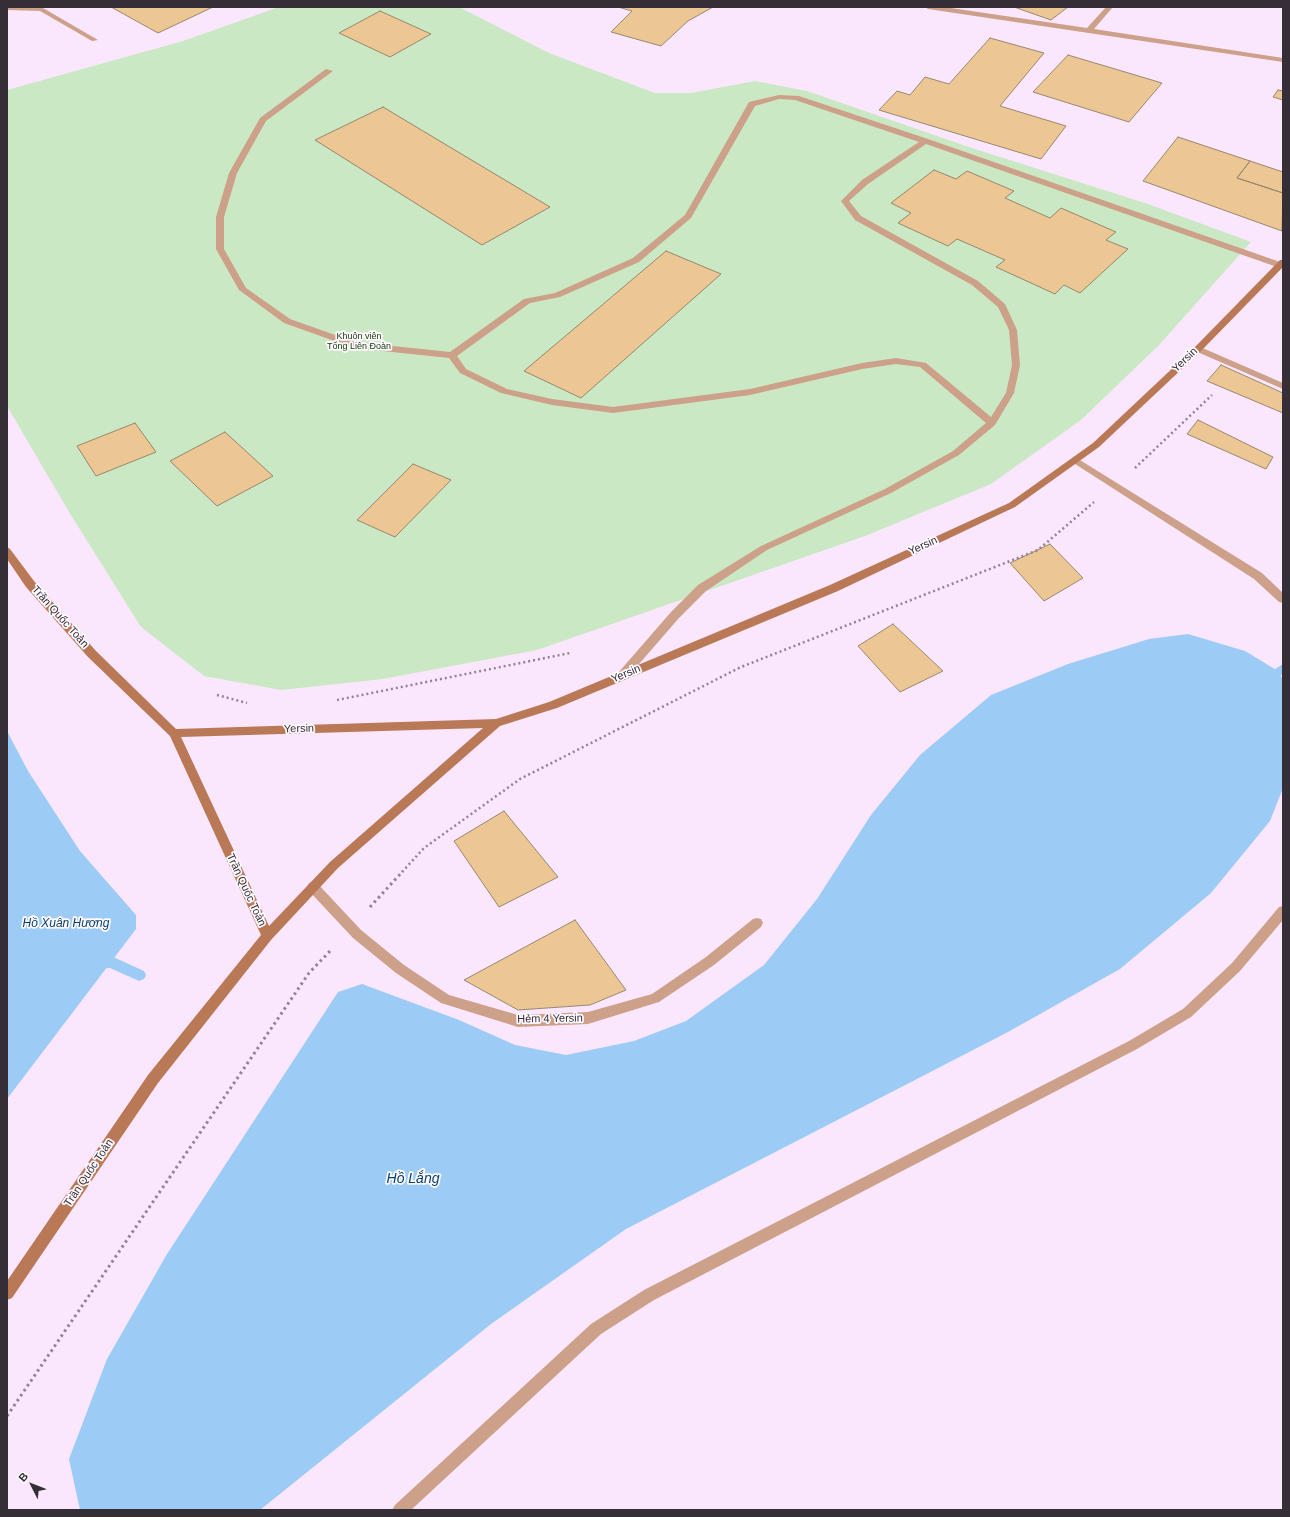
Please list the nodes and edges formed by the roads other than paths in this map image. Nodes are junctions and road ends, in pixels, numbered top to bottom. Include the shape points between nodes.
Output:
1 (928, 7) edge
2 (974, 7) edge
3 (1110, 7) edge
4 (7, 8) edge
5 (989, 15) junction
6 (1088, 31) junction
7 (94, 40) dead end
8 (1283, 60) edge
9 (329, 71) dead end
10 (925, 141) junction
11 (1281, 264) edge
12 (1198, 349) junction
13 (452, 355) junction
14 (1283, 386) edge
15 (992, 423) junction
16 (1075, 460) junction
17 (7, 551) edge
18 (1283, 599) edge
19 (622, 676) junction
20 (496, 723) junction
21 (174, 733) junction
22 (313, 887) junction
23 (1283, 911) edge
24 (756, 923) dead end
25 (268, 936) junction
26 (7, 1293) edge
27 (400, 1510) edge

1 - 5 street
2 - 5 street
3 - 6 street
4 - 7 street via 41,9
5 - 6 street
6 - 8 street
9 - 13 street via 263,120 233,173 220,217 220,249 243,290 287,320 354,345
10 - 11 street
10 - 13 street via 796,98 779,97 752,104 688,216 636,260 557,295 527,301
10 - 15 street via 865,182 845,202 858,218 975,283 1002,306 1013,330 1016,365 1010,393
11 - 12 main road, Yersin
12 - 14 street
12 - 16 main road, Yersin via 1096,445
13 - 15 street via 464,371 504,391 552,402 614,410 750,392 862,366 896,361 923,365
15 - 19 street via 956,453 888,491 764,548 702,588
16 - 18 street via 1258,576
16 - 19 main road, Yersin via 1012,505 834,588
17 - 21 main road, Trần Quốc Toản via 30,584 92,654
19 - 20 main road, Yersin via 553,705
20 - 21 main road, Yersin
20 - 22 main road, Yersin via 334,865
21 - 25 main road, Trần Quốc Toản
22 - 24 street, Hẻm 4 Yersin via 351,928 400,969 445,999 518,1021 588,1018 655,998 710,961
22 - 25 main road, Yersin
23 - 27 street via 1236,967 1180,1017 1126,1049 649,1295 596,1329
25 - 26 main road, Trần Quốc Toản via 153,1079

